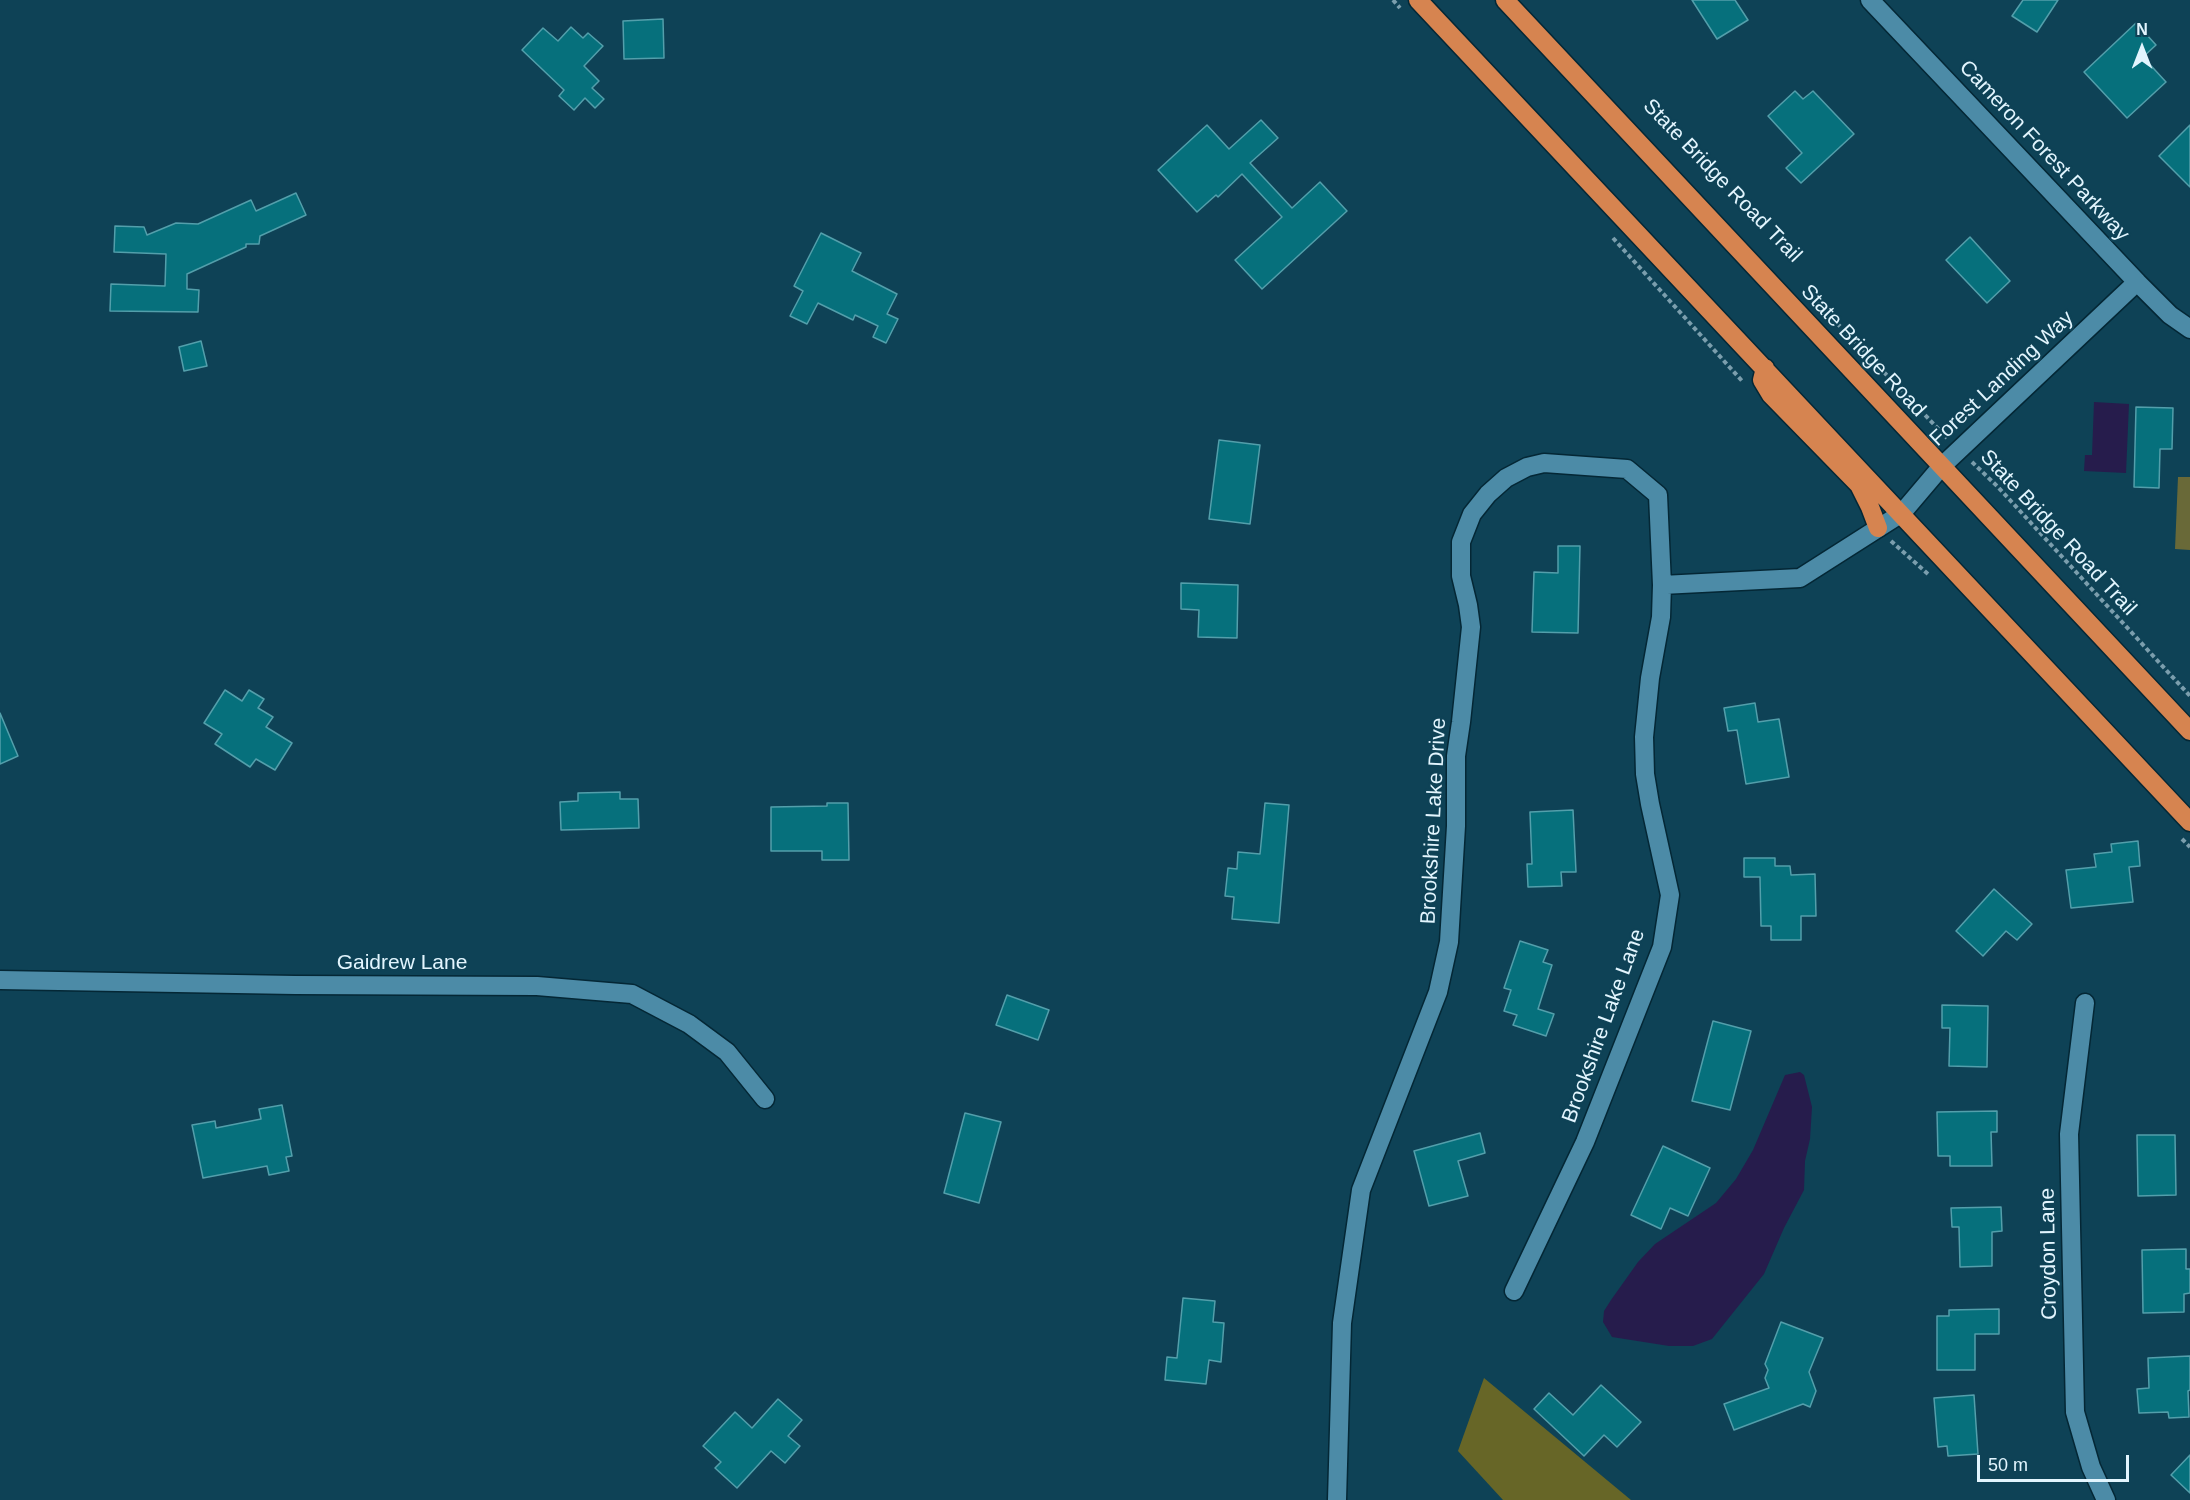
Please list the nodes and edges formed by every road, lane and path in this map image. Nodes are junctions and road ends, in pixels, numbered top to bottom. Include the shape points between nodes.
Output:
1 (1418, 0) edge
2 (1505, 0) edge
3 (1875, 2) edge
4 (2137, 282) junction
5 (1810, 295) dead end
6 (2190, 329) edge
7 (1765, 368) junction
8 (1959, 451) junction
9 (1941, 467) junction
10 (1902, 513) junction
11 (1878, 528) junction
12 (1662, 585) junction
13 (2190, 696) edge
14 (2190, 730) edge
15 (2190, 822) edge
16 (0, 980) edge
17 (2085, 1003) dead end
18 (765, 1099) dead end
19 (1514, 1291) dead end
20 (1337, 1500) edge
21 (2106, 1500) edge

1 - 7 highway
2 - 9 highway, State Bridge Road
3 - 4 street, Cameron Forest Parkway
4 - 6 street, Cameron Forest Parkway
4 - 8 street, Forest Landing Way
5 - 8 path, State Bridge Road Trail
7 - 10 highway
7 - 11 highway via 1762,380 1771,395 1859,485
8 - 9 street, Forest Landing Way
8 - 13 path, State Bridge Road Trail via 1997,486
9 - 10 street, Forest Landing Way
9 - 14 highway, State Bridge Road
10 - 11 street
10 - 15 highway
11 - 12 street via 1800,578
12 - 19 street, Brookshire Lake Lane via 1644,737 1645,774 1670,894 1662,947 1585,1142
12 - 20 street, Brookshire Lake Drive via 1658,495 1628,469 1544,463 1527,467 1488,494 1472,514 1461,542 1461,576 1471,627 1456,756 1449,942 1438,992 1361,1190 1342,1323
16 - 18 street, Gaidrew Lane via 537,987 632,994 689,1024 726,1052
17 - 21 street, Croydon Lane via 2069,1134 2074,1412

